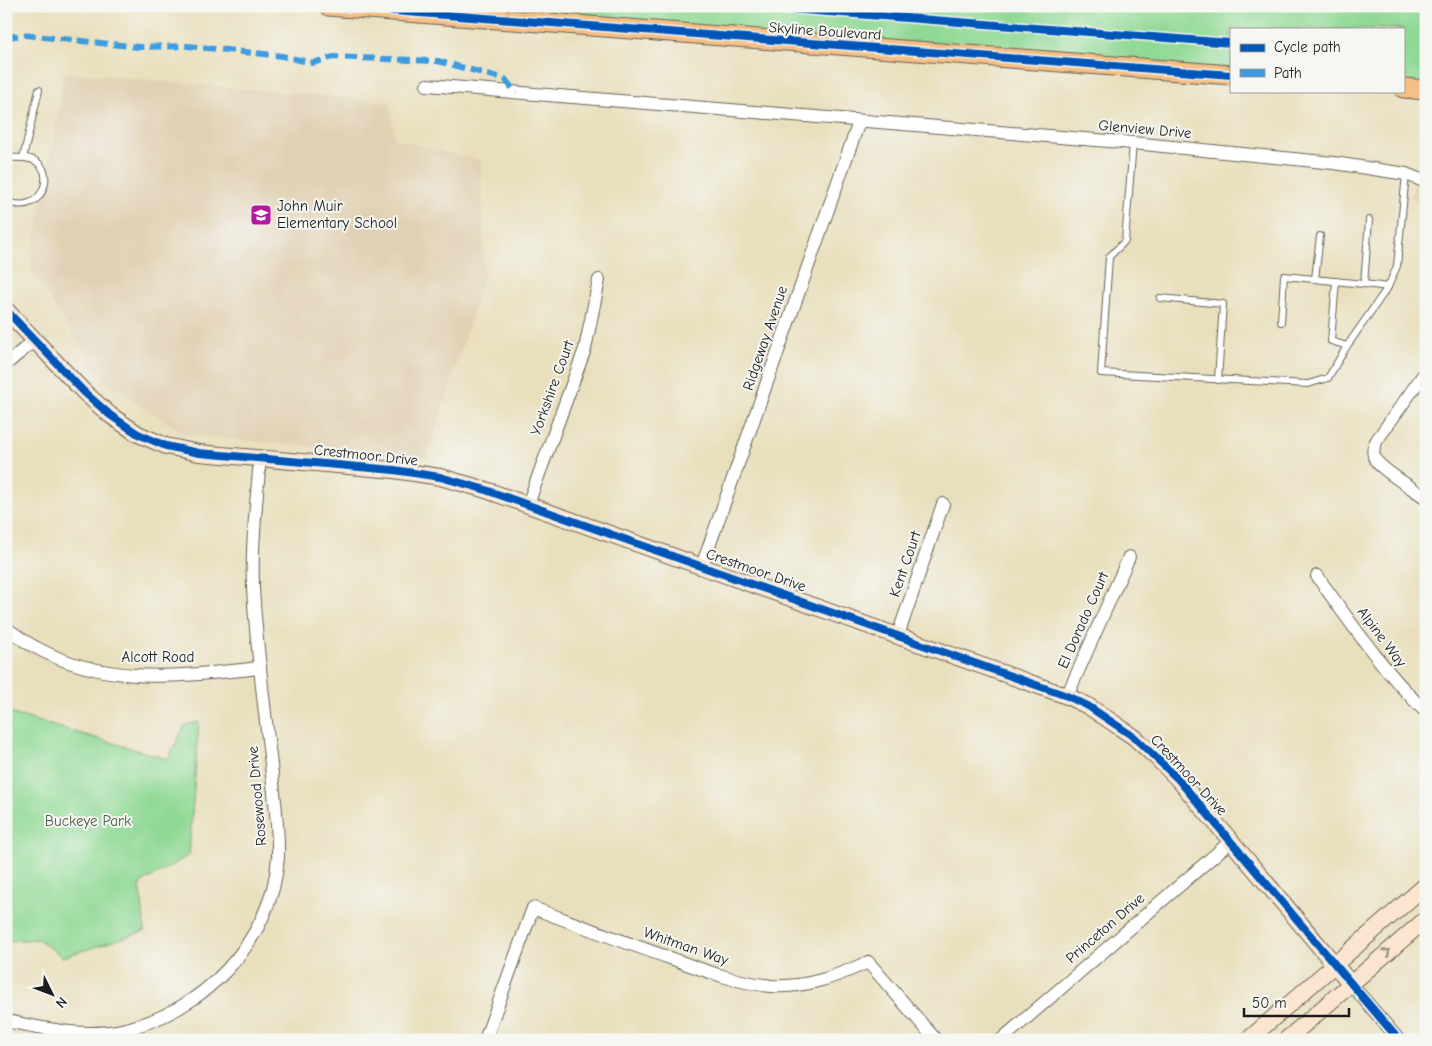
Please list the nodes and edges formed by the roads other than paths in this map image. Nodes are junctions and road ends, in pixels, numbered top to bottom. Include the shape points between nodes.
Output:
1 (328, 6) edge
2 (1230, 75) edge
3 (427, 85) dead end
4 (1404, 88) edge
5 (39, 90) dead end
6 (1426, 90) edge
7 (859, 122) junction
8 (1133, 143) junction
9 (6, 158) edge
10 (23, 158) junction
11 (1406, 174) junction
12 (1426, 182) edge
13 (6, 201) edge
14 (1369, 220) dead end
15 (1320, 236) dead end
16 (1315, 279) junction
17 (599, 280) dead end
18 (1336, 281) junction
19 (1364, 284) junction
20 (1388, 287) junction
21 (1160, 298) dead end
22 (6, 310) edge
23 (1281, 322) dead end
24 (35, 340) junction
25 (1347, 346) junction
26 (6, 364) edge
27 (1426, 371) edge
28 (1218, 380) junction
29 (260, 459) junction
30 (1426, 498) edge
31 (528, 504) junction
32 (943, 504) dead end
33 (1129, 557) dead end
34 (702, 566) junction
35 (1317, 576) dead end
36 (6, 628) edge
37 (898, 635) junction
38 (260, 668) junction
39 (1066, 696) junction
40 (1426, 712) edge
41 (1231, 841) junction
42 (1426, 884) edge
43 (1426, 919) edge
44 (1334, 963) junction
45 (1351, 984) junction
46 (6, 1021) edge
47 (485, 1040) edge
48 (936, 1040) edge
49 (1001, 1040) edge
50 (1248, 1040) edge
51 (1286, 1040) edge
52 (1398, 1040) edge

1 - 2 main road, Skyline Boulevard
3 - 7 street
4 - 6 main road
5 - 10 lane
7 - 8 street, Glenview Drive
7 - 34 street, Ridgeway Avenue
8 - 11 street, Glenview Drive via 1334,163
8 - 28 lane via 1125,241 1109,257 1101,373
9 - 10 lane
10 - 13 lane via 36,162 44,170 46,182 40,197 28,204
11 - 12 street, Glenview Drive
11 - 20 lane via 1397,266
14 - 19 lane
15 - 16 lane
16 - 18 lane
16 - 23 lane via 1284,276
17 - 31 street, Yorkshire Court via 584,349
18 - 19 lane
18 - 25 lane via 1330,341
19 - 20 lane
20 - 25 lane
21 - 28 lane via 1223,304
22 - 24 street, Crestmoor Drive
24 - 26 street
24 - 29 street, Crestmoor Drive via 84,392 138,434 166,446 199,453
25 - 28 lane via 1328,378 1308,384
27 - 30 street via 1377,440 1373,451 1374,458 1382,467
29 - 31 street, Crestmoor Drive via 440,477
29 - 38 street, Rosewood Drive via 252,575
31 - 34 street, Crestmoor Drive
32 - 37 street, Kent Court
33 - 39 street, El Dorado Court
34 - 37 street, Crestmoor Drive
35 - 40 street, Alpine Way via 1377,659
36 - 38 street, Alcott Road via 68,662 104,672 180,676
37 - 39 street, Crestmoor Drive
38 - 46 street, Rosewood Drive via 278,824 278,858 272,891 243,950 225,973 199,995 156,1019 120,1030 54,1030
39 - 41 street, Crestmoor Drive via 1088,706 1134,737 1177,778
41 - 44 street, Crestmoor Drive
41 - 49 street, Princeton Drive
42 - 44 street
45 -> 43 street
44 - 45 street, Crestmoor Drive
44 - 50 street
45 - 51 street
45 - 52 street, Crestmoor Drive
47 - 48 street, Whitman Way via 532,908 717,975 745,982 774,986 802,984 825,980 868,962

